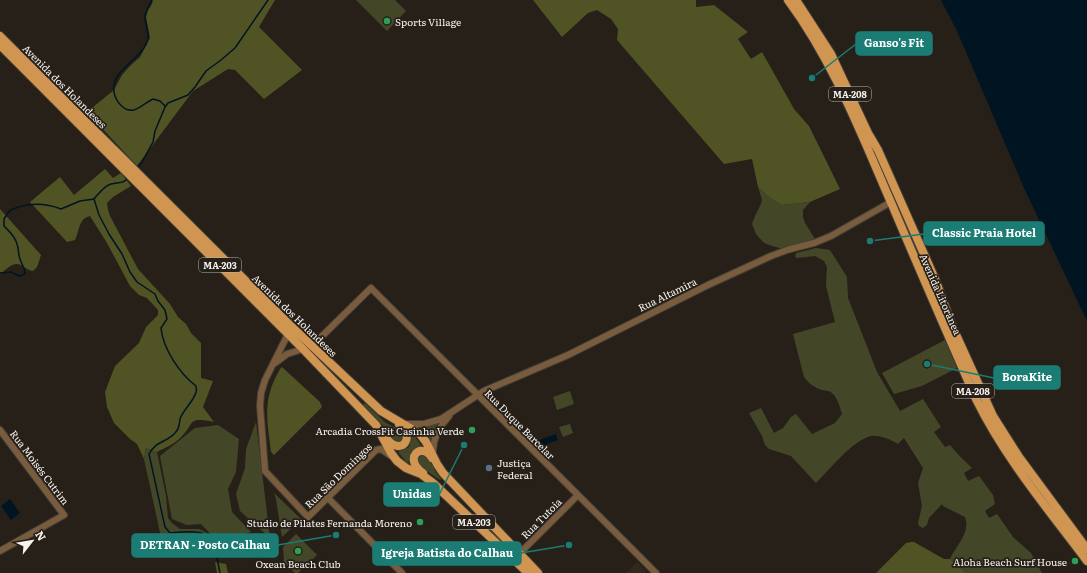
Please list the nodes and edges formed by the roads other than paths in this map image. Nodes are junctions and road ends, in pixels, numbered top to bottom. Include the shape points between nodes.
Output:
1 (788, 0) edge
2 (796, 0) edge
3 (0, 36) edge
4 (0, 45) edge
5 (128, 168) junction
6 (139, 179) junction
7 (897, 193) junction
8 (890, 202) junction
9 (288, 334) junction
10 (312, 346) junction
11 (303, 349) junction
12 (271, 367) junction
13 (478, 395) junction
14 (378, 408) junction
15 (455, 411) junction
16 (404, 424) junction
17 (376, 425) junction
18 (0, 430) edge
19 (434, 457) junction
20 (400, 463) junction
21 (446, 476) junction
22 (434, 483) junction
23 (578, 495) junction
24 (328, 498) junction
25 (1087, 549) edge
26 (0, 551) edge
27 (519, 554) junction
28 (1087, 561) edge
29 (402, 573) edge
30 (528, 573) edge
31 (538, 573) edge
32 (656, 573) edge

1 - 8 main road, Avenida Litorânea / MA-208 via 811,33 831,69
2 - 7 main road, Avenida Litorânea / MA-208 via 836,64
3 - 5 main road, Avenida dos Holandeses / MA-203
4 - 5 main road, Avenida dos Holandeses / MA-203
5 - 6 main road, Avenida dos Holandeses / MA-203
6 - 9 main road, Avenida dos Holandeses / MA-203
6 - 10 main road, Avenida dos Holandeses / MA-203
7 - 8 main road
7 - 25 main road, Avenida Litorânea / MA-208 via 993,416 1019,457
8 - 13 street, Rua Altamira via 832,236 770,256 568,355
8 - 28 main road, Avenida Litorânea / MA-208 via 987,421 1012,462
9 - 11 main road, Avenida dos Holandeses / MA-203
9 - 12 street
10 - 13 street, Rua Duque Barcelar via 371,288
10 - 14 main road, Avenida dos Holandeses / MA-203
11 - 12 street via 287,354
11 - 17 main road, Avenida dos Holandeses / MA-203
12 - 24 street, Rua São Domingos via 260,399 265,471 308,517
13 - 15 street, Rua Altamira
13 - 23 street, Rua Duque Barcelar
14 - 16 main road, Avenida dos Holandeses / MA-203
14 - 17 main road via 404,428 407,434 406,441 399,447 393,446
15 - 16 street, Rua Altamira via 431,423
15 - 19 street, Rua Altamira via 435,437
16 - 19 main road, Avenida dos Holandeses / MA-203 via 422,436
17 - 20 main road, Avenida dos Holandeses / MA-203 via 391,453
18 - 26 street, Rua Moisés Cutrim via 64,515
19 - 21 main road, Avenida dos Holandeses / MA-203
20 - 22 main road, Avenida dos Holandeses / MA-203
20 - 24 street, Rua São Domingos via 380,448
21 - 22 main road via 428,452 418,452 413,458 414,465
21 - 27 main road, Avenida dos Holandeses / MA-203
22 - 30 main road, Avenida dos Holandeses / MA-203
23 - 27 street, Rua Tutoia
23 - 32 street, Rua Duque Barcelar
24 - 29 street
27 - 31 main road, Avenida dos Holandeses / MA-203

